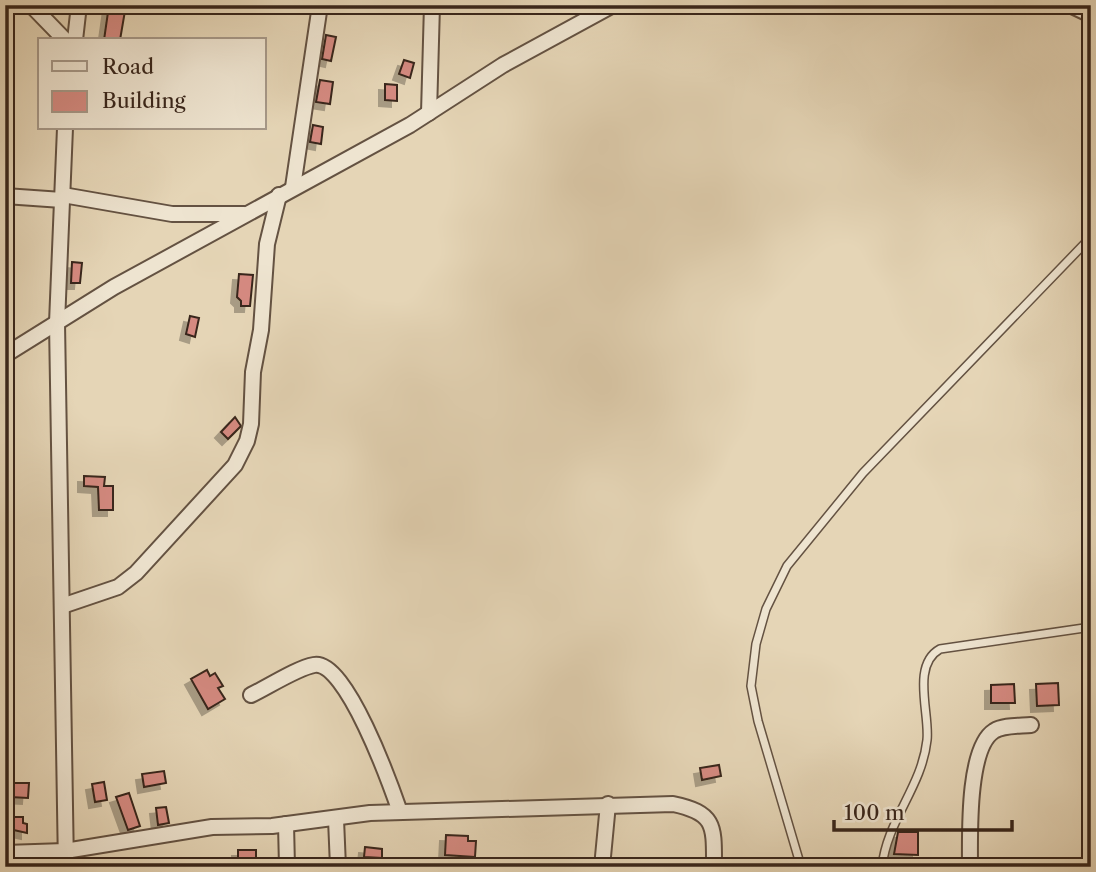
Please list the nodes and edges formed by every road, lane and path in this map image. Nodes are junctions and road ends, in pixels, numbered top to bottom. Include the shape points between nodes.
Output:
1 (31, 5) edge
2 (79, 5) edge
3 (320, 5) edge
4 (432, 5) edge
5 (613, 5) edge
6 (1070, 5) edge
7 (1091, 15) edge
8 (63, 38) edge
9 (75, 38) edge
10 (429, 113) junction
11 (65, 130) edge
12 (293, 187) junction
13 (279, 195) junction
14 (5, 196) edge
15 (63, 198) junction
16 (245, 214) junction
17 (1091, 237) edge
18 (57, 323) junction
19 (5, 355) edge
20 (62, 606) junction
21 (1091, 626) edge
22 (251, 695) dead end
23 (1031, 725) dead end
24 (608, 804) junction
25 (400, 812) junction
26 (336, 819) junction
27 (286, 824) junction
28 (65, 851) junction
29 (5, 853) edge
30 (66, 867) edge
31 (287, 867) edge
32 (338, 867) edge
33 (602, 867) edge
34 (714, 867) edge
35 (805, 867) edge
36 (882, 867) edge
37 (970, 867) edge

1 - 8 street
2 - 9 street
3 - 12 street
4 - 10 street
5 - 10 street via 503,65
6 - 7 street
10 - 12 street
11 - 15 street
12 - 13 street
13 - 16 street
13 - 20 street via 267,244 251,424 235,465 127,580
14 - 15 street
15 - 16 street via 172,214
15 - 18 street
16 - 18 street
17 - 35 lane via 846,493 787,566 766,609 751,686 780,797
18 - 19 street
18 - 20 street
20 - 28 street
21 - 36 lane via 933,653 925,667 926,750 914,788 890,829
22 - 25 street via 315,664 328,667 380,754
23 - 37 street via 1003,728 984,740 974,782
24 - 25 street
24 - 33 street
24 - 34 street via 673,804 696,809 709,819 714,835
25 - 26 street
26 - 27 street
26 - 32 street
27 - 28 street via 212,827
27 - 31 street
28 - 29 street
28 - 30 street

